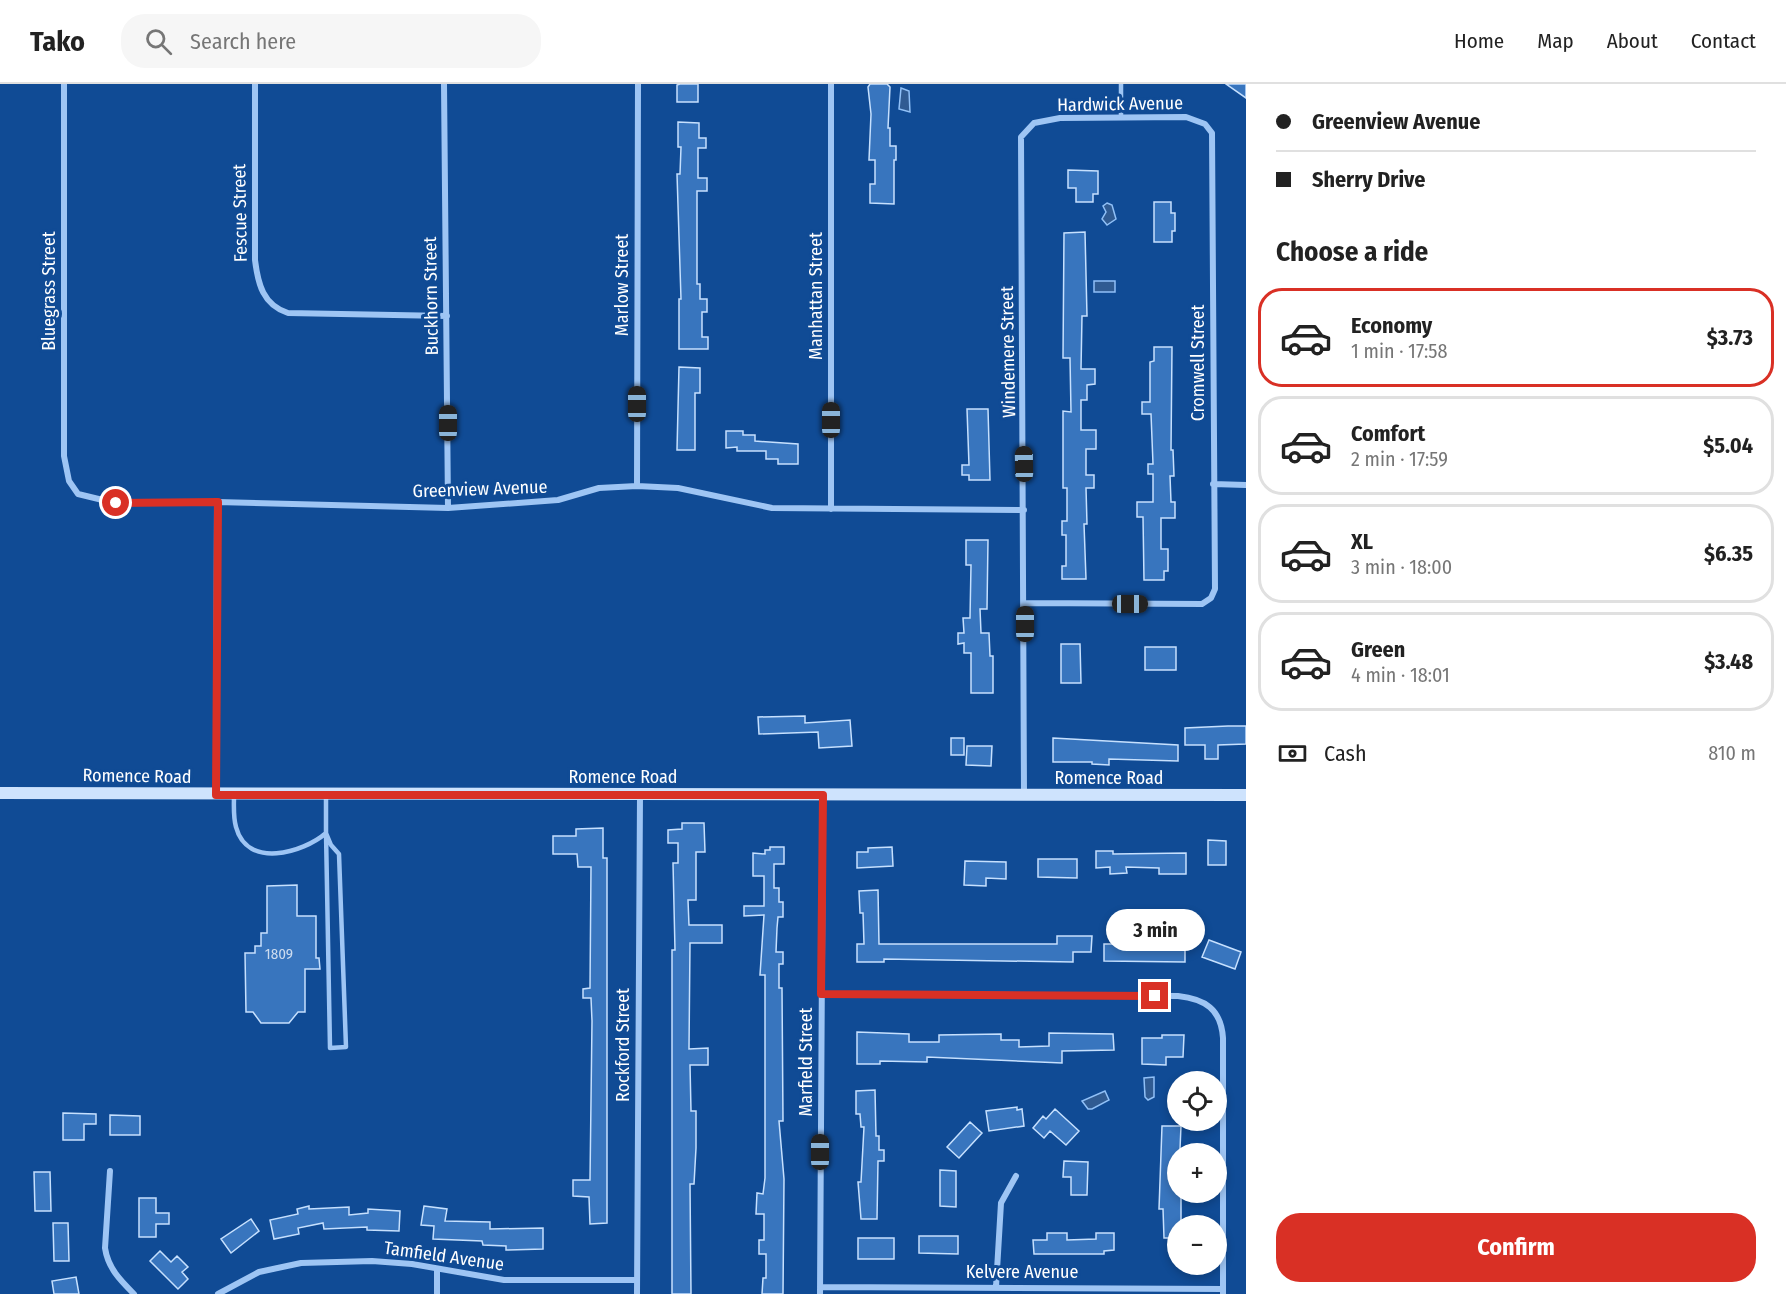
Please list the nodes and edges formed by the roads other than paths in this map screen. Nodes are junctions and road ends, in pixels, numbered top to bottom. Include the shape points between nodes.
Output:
1 (64, 84) edge
2 (255, 84) edge
3 (444, 84) edge
4 (638, 84) edge
5 (831, 84) edge
6 (1121, 84) edge
7 (1121, 117) junction
8 (1030, 126) joint
9 (1209, 128) joint
10 (447, 316) junction
11 (1213, 484) junction
12 (1246, 485) edge
13 (637, 486) junction
14 (78, 495) joint
15 (218, 502) junction
16 (448, 508) junction
17 (831, 509) junction
18 (1024, 510) junction
19 (1025, 603) junction
20 (0, 793) edge
21 (216, 795) junction
22 (234, 795) junction
23 (326, 795) junction
24 (823, 795) junction
25 (1246, 795) edge
26 (640, 796) junction
27 (1024, 796) junction
28 (326, 833) junction
29 (821, 994) junction
30 (110, 1171) dead end
31 (1016, 1176) dead end
32 (437, 1270) junction
33 (637, 1280) junction
34 (996, 1287) junction
35 (820, 1290) edge
36 (1223, 1292) edge
37 (134, 1294) edge
38 (218, 1294) edge
39 (436, 1294) edge
40 (637, 1294) edge

1 - 14 street, Bluegrass Street via 64,456 69,481
2 - 10 street, Fescue Street via 255,260 259,284 268,302 288,313
3 - 10 street, Buckhorn Street
4 - 13 street, Marlow Street
5 - 17 street, Manhattan Street
6 - 7 lane
7 - 8 street, Hardwick Avenue via 1060,118
7 - 9 street, Hardwick Avenue via 1186,117
8 - 18 street, Windemere Street via 1021,137
9 - 11 street, Cromwell Street
10 - 16 street, Buckhorn Street
11 - 12 street
11 - 19 street, Cromwell Street via 1215,589 1202,604
13 - 16 street, Greenview Avenue via 599,488 558,500
13 - 17 street, Greenview Avenue via 678,488 772,508
14 - 15 street, Greenview Avenue via 116,503
15 - 16 street, Greenview Avenue
15 - 21 street
17 - 18 street, Greenview Avenue
18 - 19 street, Windemere Street
19 - 27 street, Windemere Street
20 - 21 street, Romence Road
21 - 22 street, Romence Road
22 - 23 street, Romence Road
22 - 28 lane via 236,828 241,838 259,851 291,853
23 - 26 street, Romence Road
23 - 28 lane
24 - 26 street, Romence Road
24 - 27 street, Romence Road
24 - 29 street, Marfield Street
25 - 27 street, Romence Road
26 - 33 street, Rockford Street
28 - 28 lane via 339,854 346,1047 330,1048
29 - 35 street, Marfield Street
29 - 36 street via 1178,996 1201,1000 1211,1007 1221,1020 1223,1038
30 - 37 street via 107,1259 120,1281
31 - 34 street via 1001,1203
32 - 33 street, Tamfield Avenue via 504,1280
32 - 38 street, Tamfield Avenue via 372,1261 301,1263 259,1272
32 - 39 street
33 - 40 street, Rockford Street
34 - 35 street, Kelvere Avenue
34 - 36 street, Kelvere Avenue

